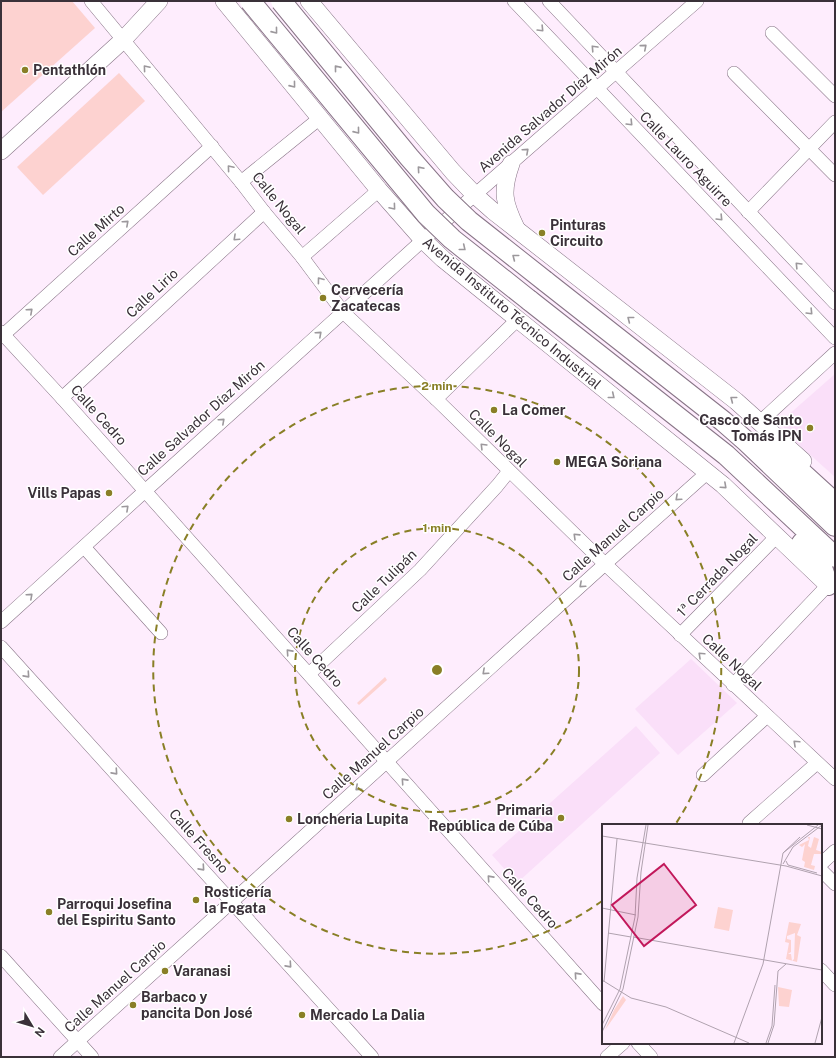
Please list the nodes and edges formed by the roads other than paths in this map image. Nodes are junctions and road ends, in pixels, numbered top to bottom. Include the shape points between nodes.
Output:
1 (91, 1) edge
2 (159, 1) edge
3 (224, 1) edge
4 (250, 1) edge
5 (282, 1) edge
6 (309, 1) edge
7 (514, 1) edge
8 (549, 1) edge
9 (697, 1) edge
10 (772, 33) dead end
11 (123, 40) junction
12 (616, 72) junction
13 (734, 73) dead end
14 (597, 88) junction
15 (835, 96) edge
16 (320, 118) junction
17 (835, 122) edge
18 (212, 146) junction
19 (809, 149) junction
20 (1, 151) edge
21 (511, 164) junction
22 (835, 175) edge
23 (241, 182) junction
24 (379, 190) junction
25 (476, 196) junction
26 (264, 212) junction
27 (748, 212) junction
28 (517, 230) junction
29 (423, 240) junction
30 (302, 257) junction
31 (835, 303) edge
32 (343, 312) junction
33 (518, 319) junction
34 (2, 335) edge
35 (835, 338) edge
36 (835, 353) edge
37 (62, 398) junction
38 (436, 399) junction
39 (760, 422) junction
40 (747, 442) junction
41 (509, 471) junction
42 (708, 472) junction
43 (751, 478) junction
44 (145, 490) junction
45 (835, 490) edge
46 (835, 503) edge
47 (835, 526) edge
48 (777, 536) junction
49 (84, 547) junction
50 (835, 557) edge
51 (604, 564) junction
52 (832, 588) edge
53 (1, 622) edge
54 (161, 633) dead end
55 (680, 635) junction
56 (1, 646) edge
57 (309, 674) junction
58 (733, 685) junction
59 (767, 716) junction
60 (386, 762) junction
61 (817, 762) junction
62 (704, 775) dead end
63 (835, 779) edge
64 (749, 824) dead end
65 (835, 851) edge
66 (822, 863) edge
67 (822, 871) edge
68 (835, 884) edge
69 (233, 902) junction
70 (1, 956) edge
71 (822, 971) edge
72 (835, 985) edge
73 (602, 1003) edge
74 (77, 1041) junction
75 (622, 1044) edge
76 (639, 1044) edge
77 (60, 1057) edge
78 (92, 1057) edge
79 (372, 1057) edge
80 (607, 1057) edge
81 (651, 1057) edge

1 - 11 street, Calle Nogal
2 - 11 main road
3 -> 16 main road, Avenida Instituto Técnico Industrial
4 -> 43 highway, bridge via 426,214 452,239 703,436
40 -> 5 highway, bridge via 469,221 404,151
6 - 25 main road
7 -> 14 street, Calle Lauro Aguirre
12 -> 8 street, Calle Lauro Aguirre
12 -> 9 street, Avenida Salvador Díaz Mirón
10 - 15 street
18 -> 11 street, Calle Nogal
11 - 20 main road
12 - 14 street, Avenida Salvador Díaz Mirón
12 - 27 street, Calle Lauro Aguirre
13 - 19 street
21 -> 14 street, Avenida Salvador Díaz Mirón
14 -> 35 street, Calle Lauro Aguirre
16 - 23 street
16 - 24 main road, Avenida Instituto Técnico Industrial
17 - 19 street
23 -> 18 street, Calle Nogal
34 -> 18 street, Calle Mirto
19 - 22 street
19 - 27 street
21 - 25 street, Avenida Salvador Díaz Mirón
21 - 28 main road via 504,190 505,203
23 - 26 street, Calle Nogal
24 -> 29 main road, Avenida Instituto Técnico Industrial
24 - 30 street
25 - 28 main road
25 - 29 street, Avenida Salvador Díaz Mirón
26 - 30 street, Calle Nogal
26 -> 37 street, Calle Lirio
31 -> 27 street, Calle Lauro Aguirre
39 -> 28 main road
29 - 32 street, Calle Salvador Díaz Mirón
29 - 33 main road, Avenida Instituto Técnico Industrial
32 -> 30 street, Calle Nogal
32 - 38 street, Calle Nogal
44 -> 32 street, Calle Salvador Díaz Mirón
33 - 38 street
33 -> 42 main road, Avenida Instituto Técnico Industrial
34 - 37 street, Calle Cedro
36 - 39 street
37 - 44 street, Calle Cedro
41 -> 38 street, Calle Nogal
39 - 45 main road
40 - 46 highway via 780,453
40 - 47 highway
51 -> 41 street, Calle Nogal
41 - 57 street, Calle Tulipán via 420,570
42 -> 48 main road, Avenida Instituto Técnico Industrial
42 -> 51 street, Calle Manuel Carpio
43 - 50 highway
43 - 52 highway via 771,513 820,562
49 -> 44 street, Calle Salvador Díaz Mirón
57 -> 44 street, Calle Cedro
48 - 52 main road, Avenida Instituto Técnico Industrial
48 - 55 street, 1ª Cerrada Nogal
53 -> 49 street, Calle Salvador Díaz Mirón
49 - 54 street
51 - 55 street, Calle Nogal
51 -> 60 street, Calle Manuel Carpio
52 - 58 street
58 -> 55 street, Calle Nogal
56 -> 69 street, Calle Fresno
57 - 60 street, Calle Cedro
58 - 59 street, Calle Nogal
61 -> 59 street, Calle Nogal
59 - 62 street
60 -> 69 street, Calle Manuel Carpio
73 -> 60 street, Calle Cedro
61 - 63 street, Calle Nogal
61 - 64 street
65 - 66 street
67 - 68 street
69 - 74 street, Calle Manuel Carpio
69 -> 79 street, Calle Fresno
70 - 74 street
71 - 72 street
74 - 77 street, Calle Manuel Carpio
74 - 78 street
75 - 80 street
76 - 81 street

